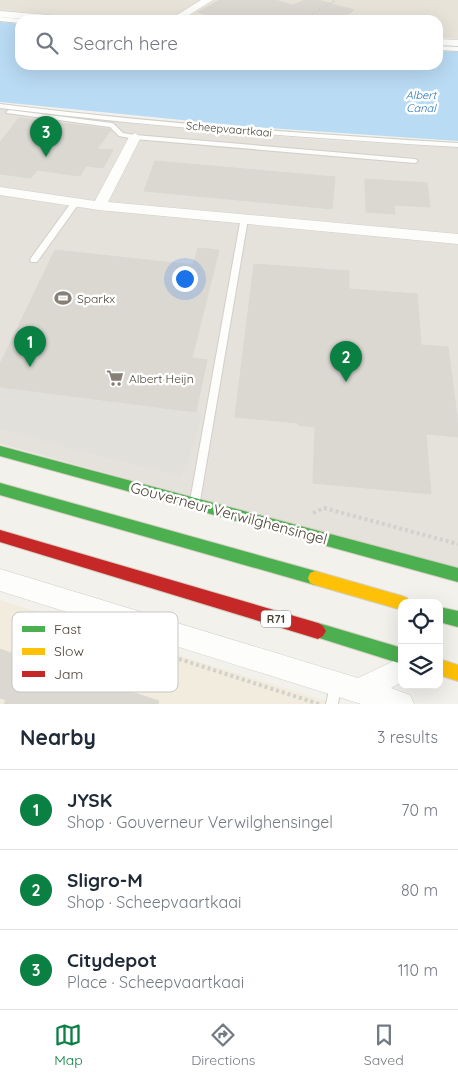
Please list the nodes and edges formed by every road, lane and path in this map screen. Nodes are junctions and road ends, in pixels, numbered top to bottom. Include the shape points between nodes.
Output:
1 (208, 0) edge
2 (336, 0) edge
3 (0, 14) edge
4 (15, 15) edge
5 (182, 15) edge
6 (310, 15) edge
7 (0, 19) edge
8 (15, 20) edge
9 (443, 42) edge
10 (458, 43) edge
11 (443, 48) edge
12 (458, 49) edge
13 (0, 106) edge
14 (0, 111) edge
15 (135, 137) junction
16 (458, 145) edge
17 (415, 161) dead end
18 (0, 191) edge
19 (76, 202) junction
20 (99, 206) junction
21 (244, 219) junction
22 (458, 239) edge
23 (34, 260) dead end
24 (0, 451) edge
25 (0, 489) edge
26 (194, 504) junction
27 (281, 528) junction
28 (0, 536) edge
29 (458, 544) edge
30 (458, 575) edge
31 (0, 580) edge
32 (398, 602) edge
33 (94, 612) edge
34 (443, 615) edge
35 (458, 619) edge
36 (178, 641) edge
37 (398, 655) edge
38 (178, 658) edge
39 (443, 668) edge
40 (398, 671) edge
41 (458, 673) edge
42 (360, 691) junction
43 (334, 694) edge
44 (320, 704) edge
45 (401, 704) edge

1 - 5 street
2 - 6 path
3 - 4 street
7 - 8 lane
9 - 10 street
11 - 12 lane
13 - 16 lane, Scheepvaartkaai via 361,140
14 - 15 lane via 112,126 121,135
15 - 17 lane
15 - 20 street
18 - 19 street
19 - 20 street
19 - 23 lane
20 - 21 street
21 - 22 street
21 - 26 lane
24 - 26 main road, Gouverneur Verwilghensingel
25 - 32 main road
26 - 27 main road, Gouverneur Verwilghensingel
27 - 29 path via 324,508
27 - 30 main road, Gouverneur Verwilghensingel
28 - 37 main road, R71
31 - 33 street
34 - 35 main road
36 - 43 street
38 - 44 path
39 - 41 main road
40 - 42 street
42 - 43 street
42 - 45 street

